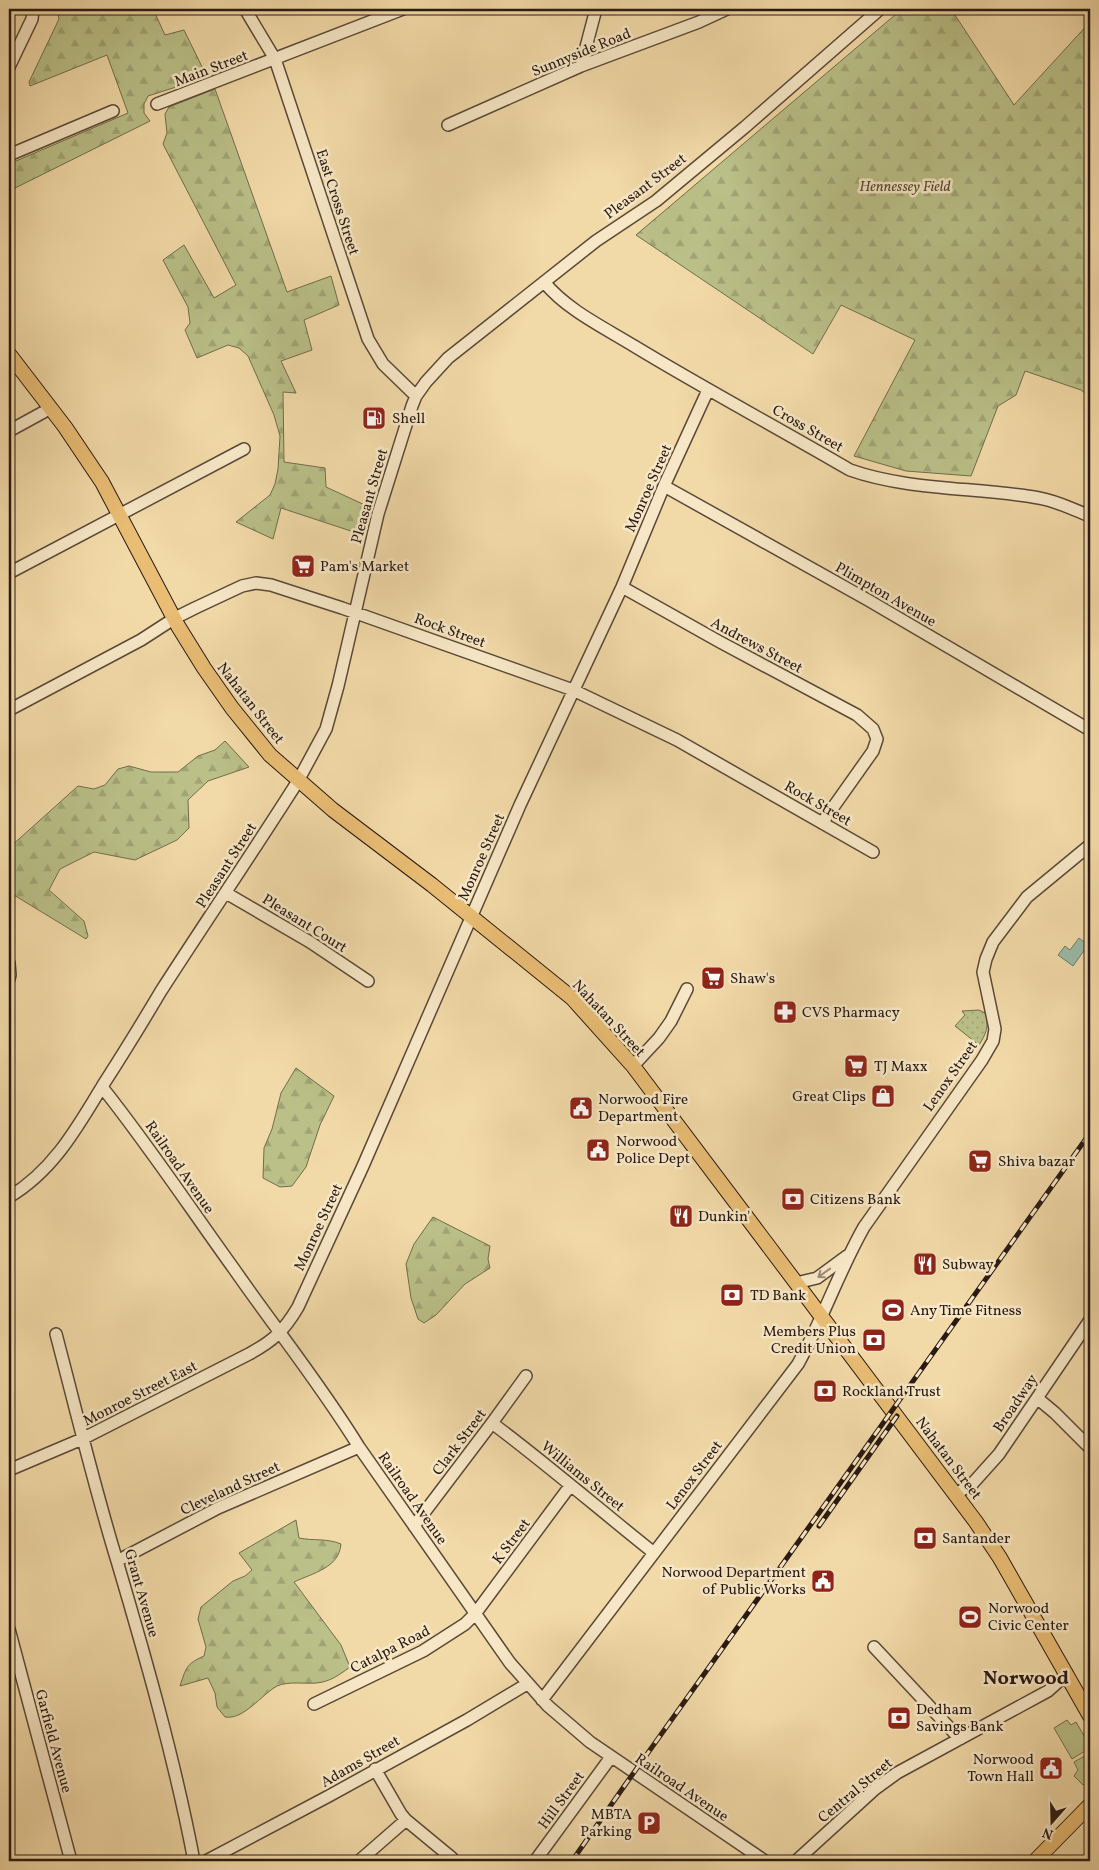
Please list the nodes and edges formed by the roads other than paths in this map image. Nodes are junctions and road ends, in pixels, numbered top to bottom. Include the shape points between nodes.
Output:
1 (33, 9) edge
2 (245, 9) edge
3 (403, 9) edge
4 (596, 9) edge
5 (728, 9) edge
6 (880, 9) edge
7 (275, 59) junction
8 (581, 66) junction
9 (9, 67) edge
10 (157, 104) dead end
11 (113, 111) dead end
12 (448, 125) dead end
13 (9, 155) edge
14 (544, 282) junction
15 (9, 354) edge
16 (708, 390) junction
17 (416, 396) junction
18 (51, 408) junction
19 (9, 431) edge
20 (244, 449) dead end
21 (664, 486) junction
22 (120, 514) junction
23 (1090, 516) edge
24 (9, 573) edge
25 (622, 587) junction
26 (355, 612) junction
27 (175, 618) junction
28 (573, 690) junction
29 (9, 710) edge
30 (1090, 730) edge
31 (298, 781) junction
32 (822, 823) junction
33 (1090, 845) edge
34 (873, 852) dead end
35 (226, 892) junction
36 (471, 917) junction
37 (9, 963) edge
38 (9, 979) edge
39 (368, 981) dead end
40 (687, 989) dead end
41 (633, 1066) junction
42 (102, 1087) junction
43 (9, 1196) edge
44 (849, 1255) junction
45 (796, 1283) junction
46 (822, 1316) junction
47 (1090, 1320) edge
48 (56, 1334) dead end
49 (280, 1334) junction
50 (526, 1376) dead end
51 (1037, 1398) junction
52 (492, 1423) junction
53 (82, 1439) junction
54 (359, 1447) junction
55 (1090, 1448) edge
56 (9, 1470) edge
57 (570, 1486) junction
58 (956, 1494) junction
59 (414, 1526) junction
60 (654, 1553) junction
61 (117, 1561) junction
62 (475, 1614) junction
63 (9, 1629) edge
64 (874, 1647) dead end
65 (1067, 1674) junction
66 (527, 1684) junction
67 (542, 1700) junction
68 (314, 1704) dead end
69 (1090, 1714) edge
70 (960, 1739) junction
71 (611, 1757) junction
72 (375, 1769) junction
73 (1090, 1805) edge
74 (406, 1820) junction
75 (452, 1858) dead end
76 (71, 1861) edge
77 (194, 1861) edge
78 (206, 1861) edge
79 (359, 1861) edge
80 (535, 1861) edge
81 (765, 1861) edge
82 (796, 1861) edge
83 (1035, 1861) edge

1 - 9 street via 32,19
2 - 7 street, East Cross Street
3 - 7 street, Main Street
4 - 8 street
5 - 8 street, Sunnyside Road
6 - 14 street, Pleasant Street via 656,201 596,241
7 - 10 street, Main Street
7 - 17 street, East Cross Street via 368,339 383,364
8 - 12 street, Sunnyside Road
11 - 13 street
14 - 16 street, Cross Street via 573,308
14 - 17 street, Pleasant Street via 448,358
15 - 18 main road, Nahatan Street
16 - 21 street, Monroe Street
16 - 23 street, Cross Street via 850,470 870,477 1042,498
17 - 26 street, Pleasant Street via 378,514
18 - 19 street
18 - 22 main road, Nahatan Street
20 - 22 street
21 - 25 street, Monroe Street
21 - 30 street, Plimpton Avenue
22 - 24 street
22 - 27 main road, Nahatan Street
25 - 28 street, Monroe Street
25 - 32 street, Andrews Street via 857,716 874,730 877,739 873,751
26 - 27 street, Rock Street via 256,583 242,586
26 - 28 street, Rock Street
26 - 31 street, Pleasant Street via 326,729
27 - 29 street, Rock Street via 141,640
27 - 31 main road, Nahatan Street via 232,708 270,755
28 - 32 street, Rock Street via 677,740
28 - 36 street, Monroe Street
31 - 35 street, Pleasant Street
31 - 36 main road, Nahatan Street
32 - 34 street, Rock Street
33 - 44 street, Lenox Street via 1034,890 993,942 983,972 994,1019 993,1041 864,1227
35 - 39 street, Pleasant Court
35 - 42 street, Pleasant Street
36 - 41 main road, Nahatan Street via 572,998
36 - 49 street, Monroe Street via 298,1307
37 - 38 street
40 - 41 street via 671,1021
41 - 45 main road, Nahatan Street
42 - 43 street, Pleasant Street via 62,1149 29,1184
42 - 49 street, Railroad Avenue via 160,1163
44 -> 45 street, Lenox Street via 817,1278
44 - 46 street, Lenox Street
45 - 46 main road, Nahatan Street
46 - 58 main road, Nahatan Street
46 - 60 street, Lenox Street via 798,1364
47 - 51 street, Broadway
48 - 53 street, Grant Avenue
49 - 53 street, Monroe Street East via 249,1354
49 - 54 street, Railroad Avenue
50 - 52 street, Clark Street
51 - 55 street
51 - 58 street, Broadway via 983,1473
52 - 57 street, Williams Street
52 - 59 street, Clark Street
53 - 56 street, Monroe Street East
53 - 61 street, Grant Avenue
54 - 59 street, Railroad Avenue
54 - 61 street, Cleveland Street via 218,1508
57 - 60 street, Williams Street
57 - 62 street, K Street
58 - 65 main road, Nahatan Street via 1000,1558
59 - 62 street, Railroad Avenue
60 - 67 street, Lenox Street
61 - 77 street, Grant Avenue via 140,1638
62 - 66 street, Railroad Avenue
62 - 68 street, Catalpa Road via 423,1651
63 - 76 street, Garfield Avenue
64 - 70 street
65 - 69 main road, Nahatan Street
65 - 70 street, Central Street via 1048,1691
66 - 67 street, Railroad Avenue
66 - 72 street, Adams Street
67 - 71 street, Railroad Avenue
70 - 82 street, Central Street via 885,1781
71 - 80 street, Hill Street
71 - 81 street, Railroad Avenue
72 - 74 street
72 - 78 street, Adams Street
73 - 83 main road
74 - 75 street
74 - 79 street

